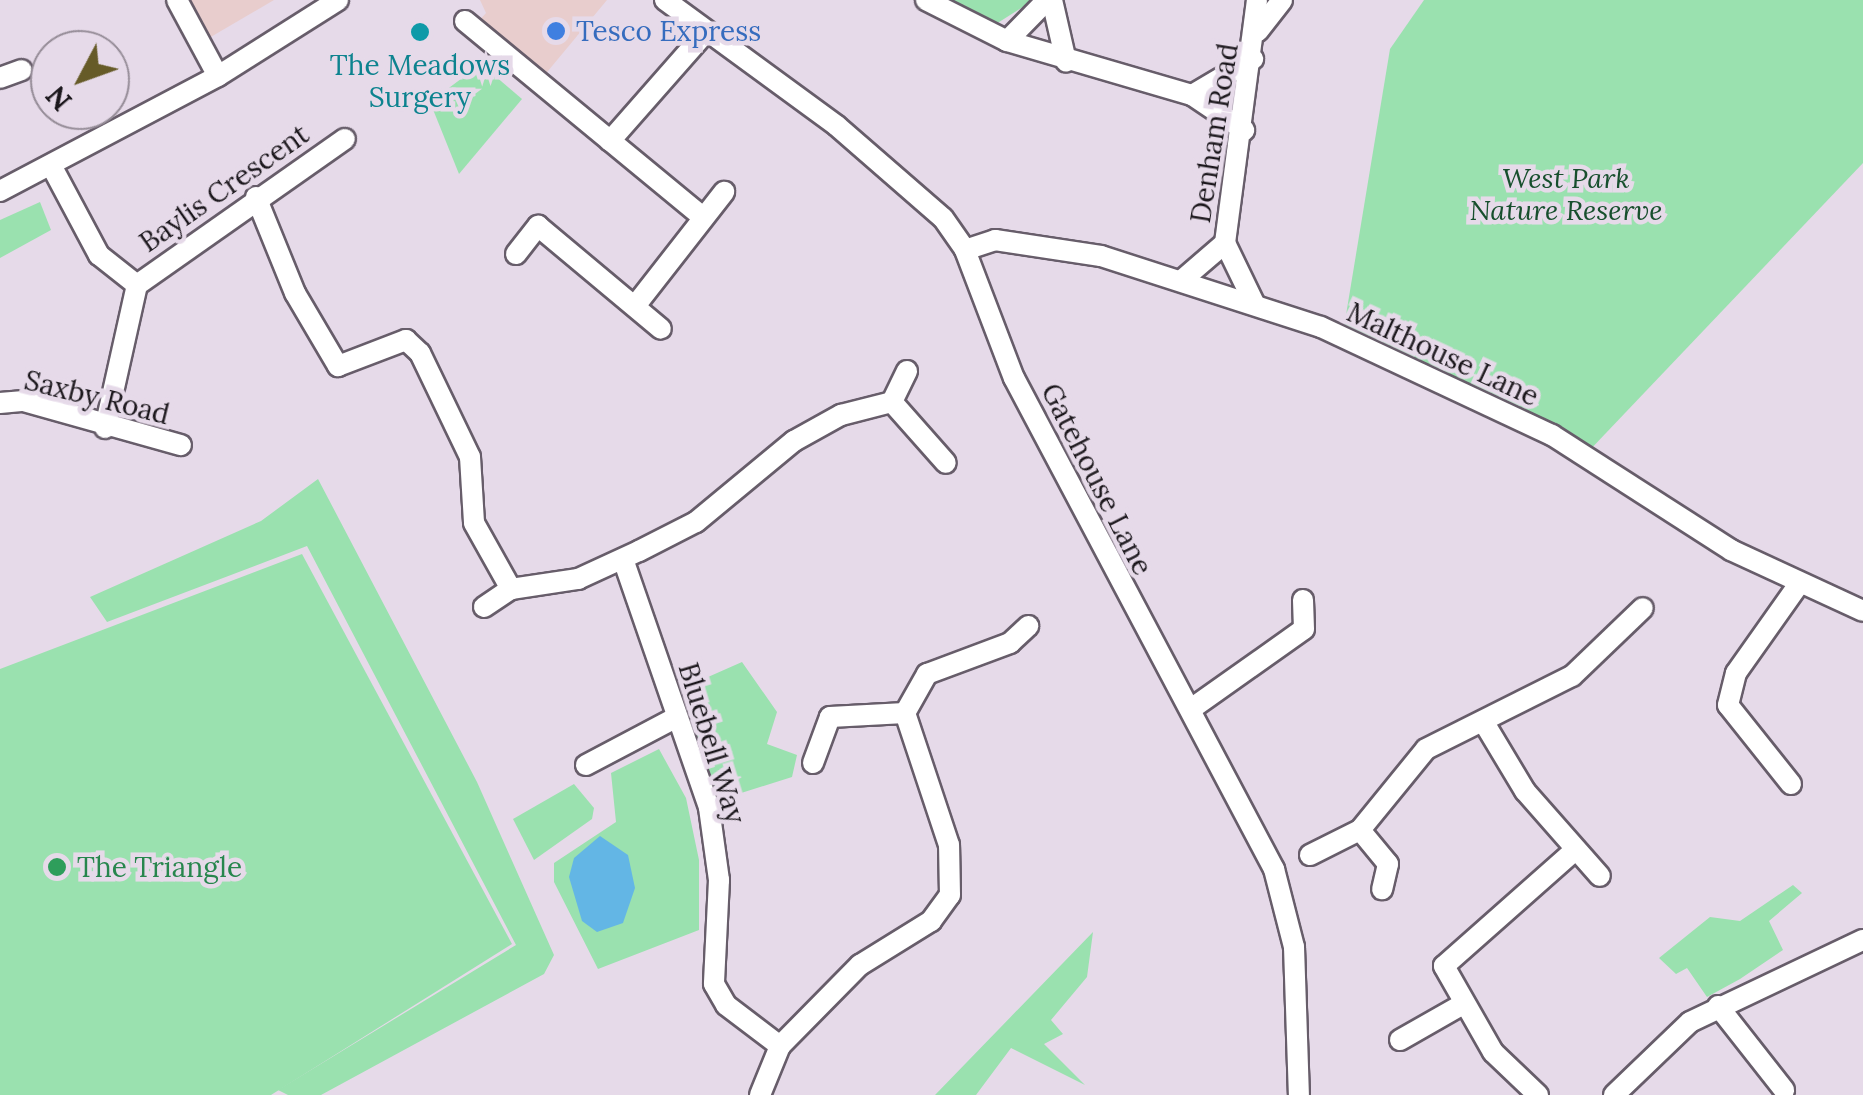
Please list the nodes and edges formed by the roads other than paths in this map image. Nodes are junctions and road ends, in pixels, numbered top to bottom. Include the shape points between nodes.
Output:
1 (177, 0) edge
2 (338, 0) edge
3 (666, 0) edge
4 (926, 0) edge
5 (1050, 0) edge
6 (1256, 0) edge
7 (1282, 0) edge
8 (465, 21) dead end
9 (1258, 31) junction
10 (704, 33) junction
11 (1007, 41) junction
12 (1253, 59) junction
13 (1066, 61) junction
14 (22, 70) dead end
15 (218, 76) junction
16 (0, 78) edge
17 (1192, 95) junction
18 (1244, 130) junction
19 (344, 139) dead end
20 (610, 140) junction
21 (52, 167) junction
22 (0, 191) edge
23 (724, 192) dead end
24 (256, 196) junction
25 (703, 218) junction
26 (1225, 243) junction
27 (965, 250) junction
28 (516, 254) dead end
29 (1182, 280) junction
30 (137, 285) junction
31 (635, 306) junction
32 (1255, 306) junction
33 (661, 330) dead end
34 (338, 366) junction
35 (907, 371) dead end
36 (321, 381) dead end
37 (892, 402) junction
38 (0, 403) edge
39 (104, 428) junction
40 (180, 445) dead end
41 (946, 464) dead end
42 (623, 559) junction
43 (1797, 586) junction
44 (511, 590) junction
45 (1303, 600) dead end
46 (484, 607) dead end
47 (1642, 608) dead end
48 (1863, 610) edge
49 (1028, 626) dead end
50 (1191, 708) junction
51 (904, 713) junction
52 (675, 718) junction
53 (1483, 721) junction
54 (814, 763) dead end
55 (586, 765) dead end
56 (1791, 784) dead end
57 (1360, 830) junction
58 (1575, 850) junction
59 (1310, 854) dead end
60 (1600, 876) dead end
61 (1382, 889) dead end
62 (1863, 940) edge
63 (1462, 1004) junction
64 (1718, 1006) junction
65 (1400, 1040) dead end
66 (780, 1046) junction
67 (1784, 1090) dead end
68 (760, 1095) edge
69 (1299, 1095) edge
70 (1538, 1095) edge
71 (1614, 1095) edge

1 - 15 street
2 - 15 street
3 - 10 street, Gatehouse Lane
4 - 11 street
5 - 11 street
5 - 13 street
6 - 9 street, Denham Road
7 - 9 street, Denham Road
8 - 20 street
9 - 12 street, Denham Road
10 - 20 street
10 - 27 street, Gatehouse Lane via 851,138
11 - 13 street
12 - 17 street
12 - 18 street, Denham Road
13 - 17 street
14 - 16 street
15 - 21 street
17 - 18 street
18 - 26 street, Denham Road
19 - 24 street, Baylis Crescent
20 - 25 street
21 - 22 street
21 - 30 street, Baylis Crescent via 98,255
23 - 25 street
24 - 30 street, Baylis Crescent
24 - 34 street via 295,293
25 - 31 street
26 - 29 street, Denham Road
26 - 32 street, Denham Road
27 - 29 street, Malthouse Lane via 995,240
27 - 50 street, Gatehouse Lane via 1014,378
28 - 31 street via 538,226
29 - 32 street, Malthouse Lane
30 - 39 street, Baylis Crescent
31 - 33 street
32 - 43 street, Malthouse Lane via 1552,435
34 - 36 street
34 - 44 street via 406,340 420,353 470,457 474,523
35 - 37 street
37 - 41 street
37 - 42 street via 841,415 794,440 696,522
38 - 39 street, Saxby Road via 24,401
39 - 40 street, Saxby Road
42 - 44 street via 578,579
42 - 52 street, Bluebell Way
43 - 48 street, Malthouse Lane
43 - 56 street via 1736,673 1728,705
44 - 46 street
45 - 50 street via 1304,628
47 - 53 street via 1589,665
49 - 51 street via 1010,644 927,674
50 - 69 street, Gatehouse Lane via 1274,869 1294,947
51 - 54 street via 830,717
51 - 66 street via 949,846 950,895 931,921 860,965
52 - 55 street
52 - 66 street, Bluebell Way via 709,808 719,880 714,984 726,1005
53 - 57 street via 1426,749
53 - 58 street
57 - 59 street
57 - 61 street via 1388,864
58 - 60 street
58 - 63 street via 1444,966
62 - 64 street
63 - 65 street
63 - 70 street via 1493,1052
64 - 67 street
64 - 71 street via 1652,1053
66 - 68 street

